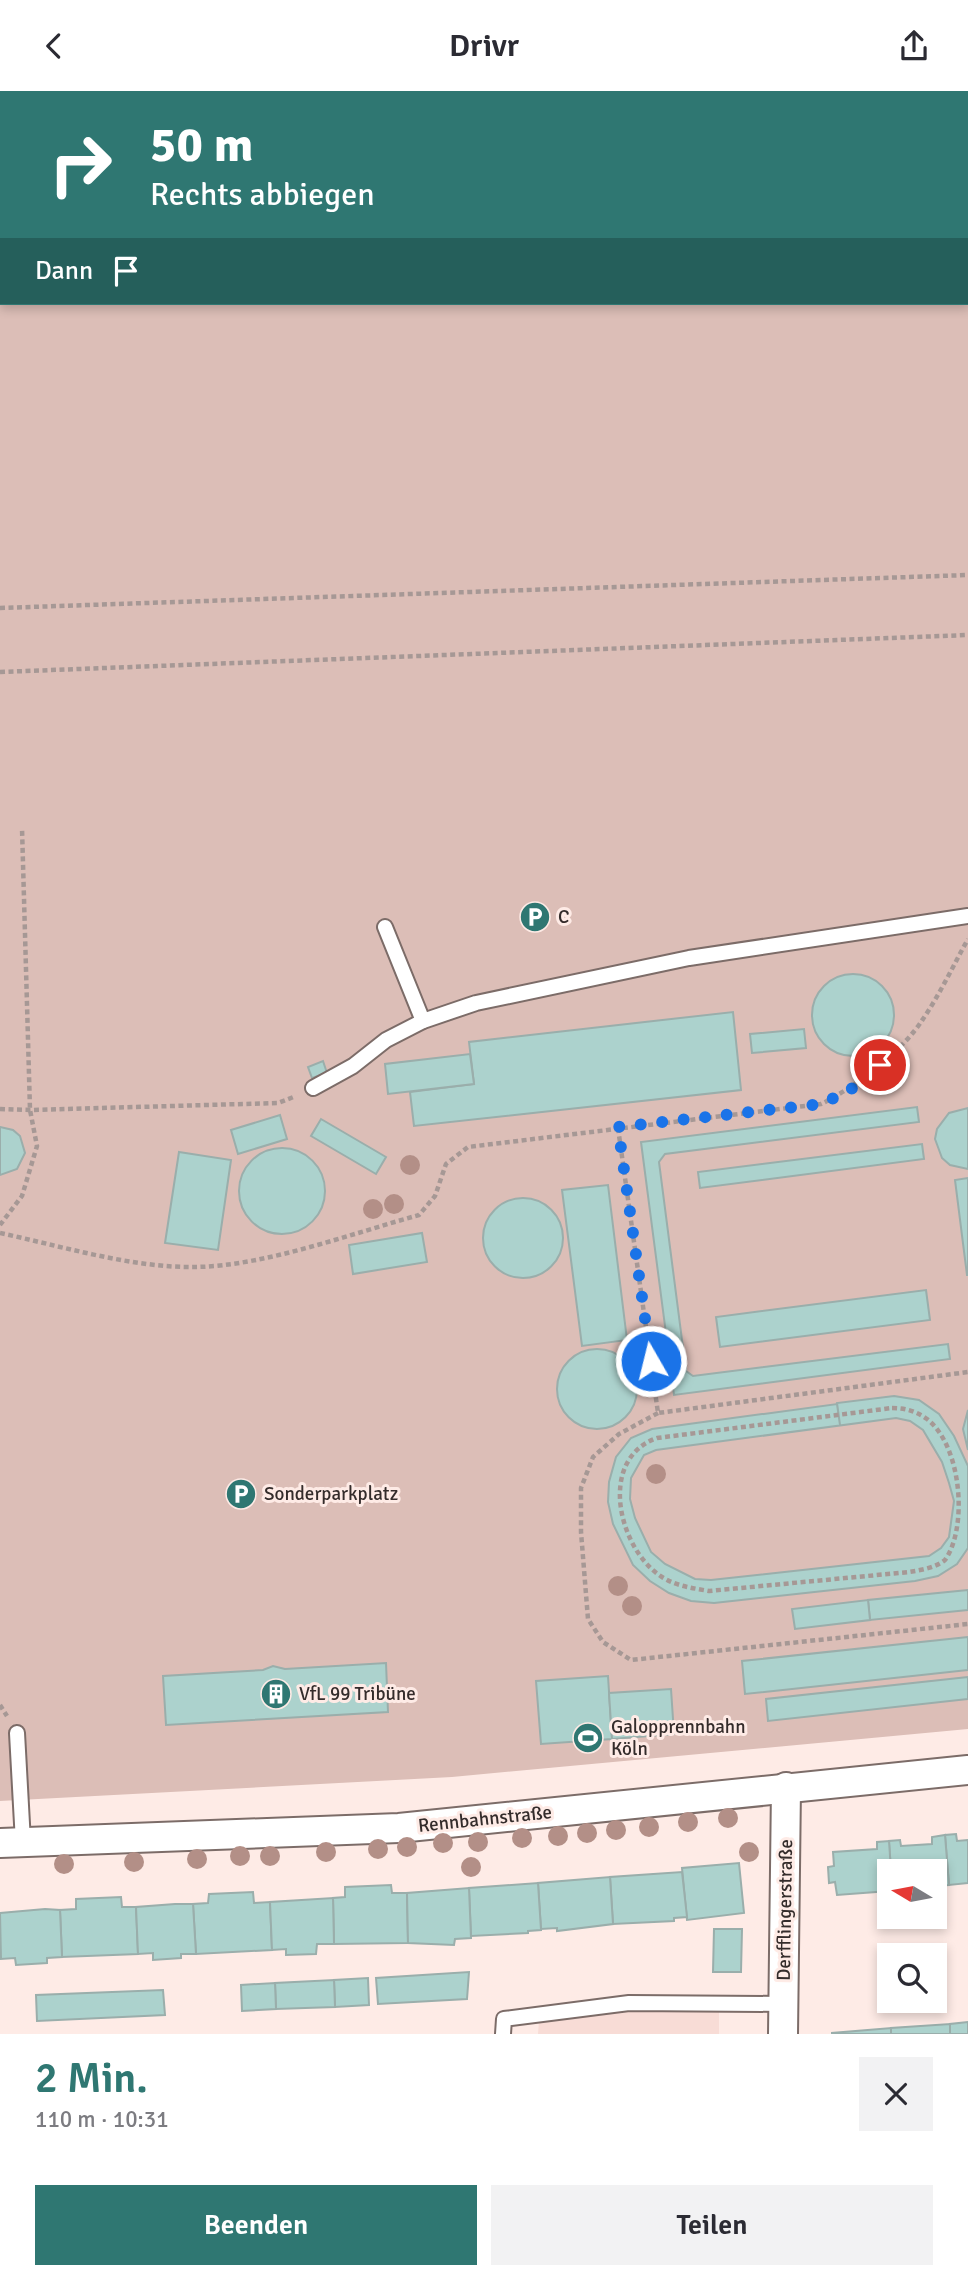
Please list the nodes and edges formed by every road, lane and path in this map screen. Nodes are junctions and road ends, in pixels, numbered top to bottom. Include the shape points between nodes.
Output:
1 (968, 575) edge
2 (0, 608) edge
3 (968, 635) edge
4 (0, 673) edge
5 (22, 828) dead end
6 (968, 916) edge
7 (385, 927) dead end
8 (968, 939) edge
9 (423, 1021) junction
10 (313, 1089) joint
11 (0, 1109) edge
12 (30, 1110) junction
13 (618, 1127) junction
14 (0, 1225) edge
15 (0, 1233) edge
16 (968, 1372) edge
17 (658, 1413) junction
18 (965, 1517) joint
19 (968, 1624) edge
20 (17, 1733) dead end
21 (968, 1770) edge
22 (786, 1787) junction
23 (12, 1842) edge
24 (783, 2004) junction
25 (503, 2034) edge
26 (783, 2034) edge

1 - 2 path
3 - 4 path
5 - 12 path
6 - 9 lane via 689,958 477,1003
7 - 9 lane
8 - 13 path via 922,1022 849,1091 821,1104
9 - 10 lane
10 - 12 path via 278,1103
11 - 12 path
12 - 14 path via 37,1146 22,1196
13 - 15 path via 468,1147 446,1164 435,1196 419,1215 262,1258 196,1267 148,1264
13 - 17 path
16 - 17 path
17 - 19 path via 619,1434 593,1457 581,1487 588,1619 603,1642 631,1660
18 - 18 path via 964,1489 948,1448 928,1420 903,1408 657,1438 631,1455 620,1488 625,1524 645,1561 680,1585 709,1591 926,1569 946,1559 956,1547
20 - 23 lane
21 - 22 street, Rennbahnstraße
22 - 23 street, Rennbahnstraße via 398,1828
22 - 24 street, Derfflingerstraße
24 - 25 lane via 629,2003 503,2019
24 - 26 street, Derfflingerstraße

